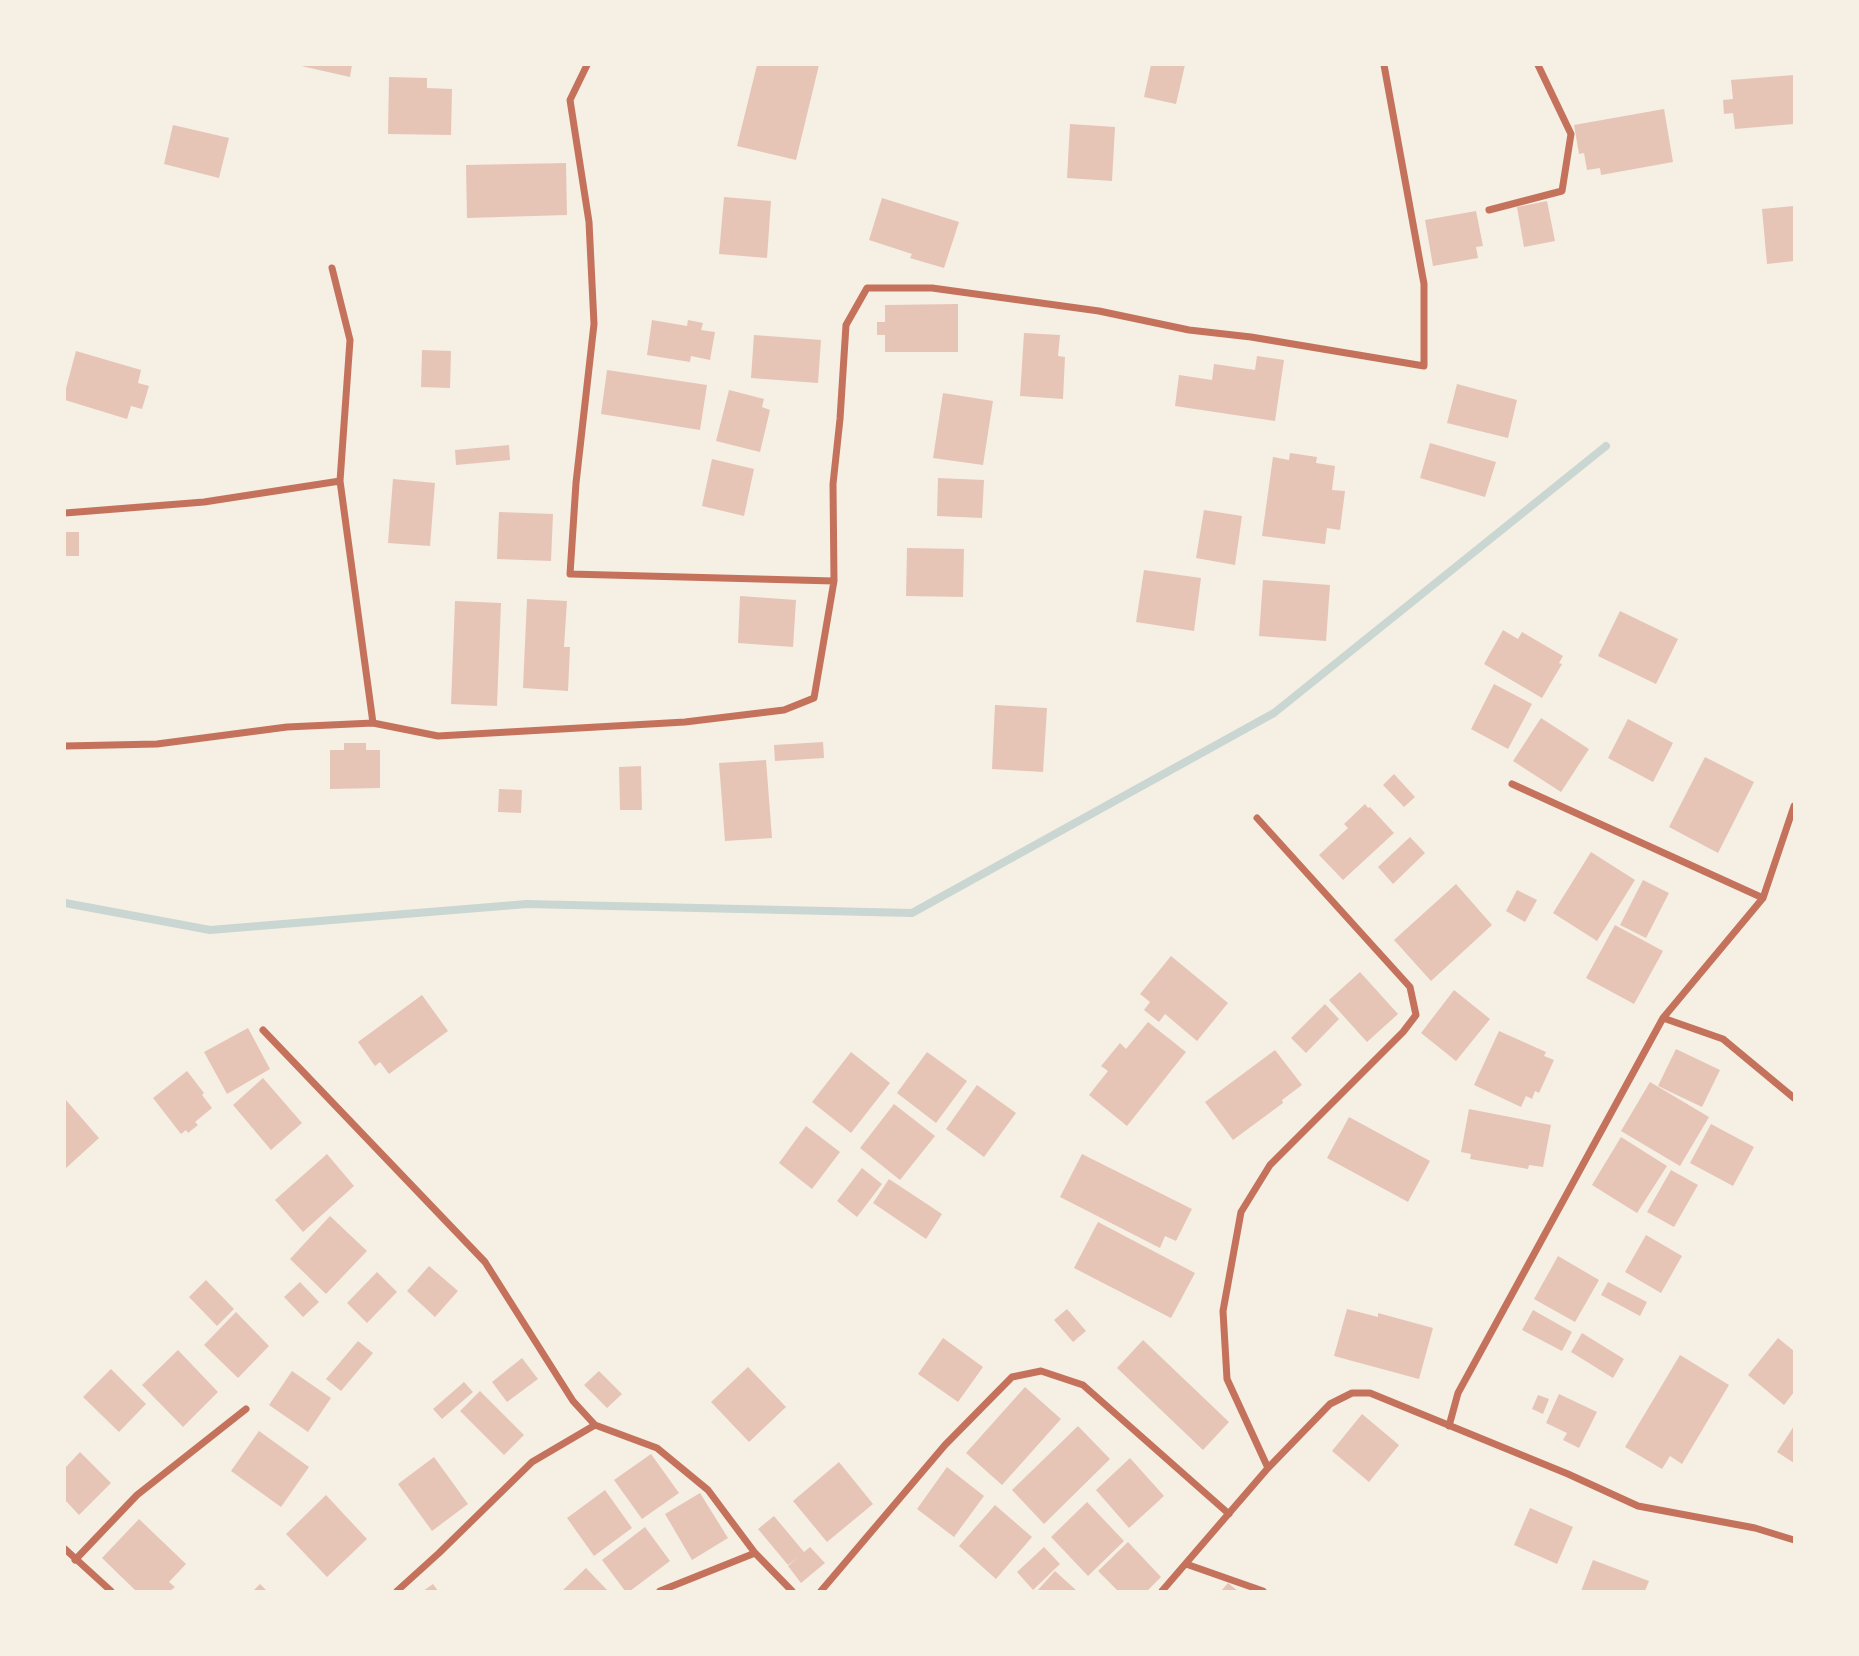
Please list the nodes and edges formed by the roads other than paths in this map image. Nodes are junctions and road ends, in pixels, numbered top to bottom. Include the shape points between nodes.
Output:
1 (587, 65) edge
2 (1384, 65) edge
3 (1538, 65) edge
4 (1489, 210) dead end
5 (331, 268) dead end
6 (340, 481) junction
7 (65, 513) edge
8 (834, 581) junction
9 (373, 723) junction
10 (65, 746) edge
11 (1512, 784) dead end
12 (1794, 806) edge
13 (1257, 818) dead end
14 (1763, 898) junction
15 (1663, 1018) junction
16 (262, 1030) dead end
17 (1794, 1098) edge
18 (246, 1409) dead end
19 (595, 1425) junction
20 (1449, 1426) junction
21 (1268, 1468) junction
22 (1229, 1514) junction
23 (1794, 1540) edge
24 (65, 1549) edge
25 (755, 1553) junction
26 (75, 1560) junction
27 (1186, 1564) junction
28 (111, 1591) edge
29 (397, 1591) edge
30 (660, 1591) edge
31 (792, 1591) edge
32 (821, 1591) edge
33 (1162, 1591) edge
34 (1263, 1591) edge

1 - 8 street via 570,100 589,222 594,324 570,574
2 - 8 street via 1424,284 1424,366 1189,330 1099,311 932,288 867,288 846,325 833,484
3 - 4 street via 1570,134 1562,191
5 - 6 street via 349,340
6 - 7 street via 204,502
6 - 9 street
8 - 9 street via 814,698 784,710 685,722 438,736
9 - 10 street via 287,727 157,744
11 - 14 street
12 - 14 street
13 - 21 street via 1410,987 1416,1016 1270,1165 1241,1212 1223,1311 1227,1379
14 - 15 street
15 - 17 street via 1723,1039
15 - 20 street via 1458,1393
16 - 19 street via 485,1262 573,1401
18 - 26 street via 137,1495
19 - 25 street via 657,1448 708,1490
19 - 29 street via 531,1462
20 - 21 street via 1370,1393 1352,1393 1330,1404
20 - 23 street via 1638,1506
21 - 22 street
22 - 27 street
22 - 32 street via 1083,1385 1041,1371 1012,1377 945,1445
24 - 26 street
25 - 30 street
25 - 31 street
26 - 28 street
27 - 33 street
27 - 34 street

